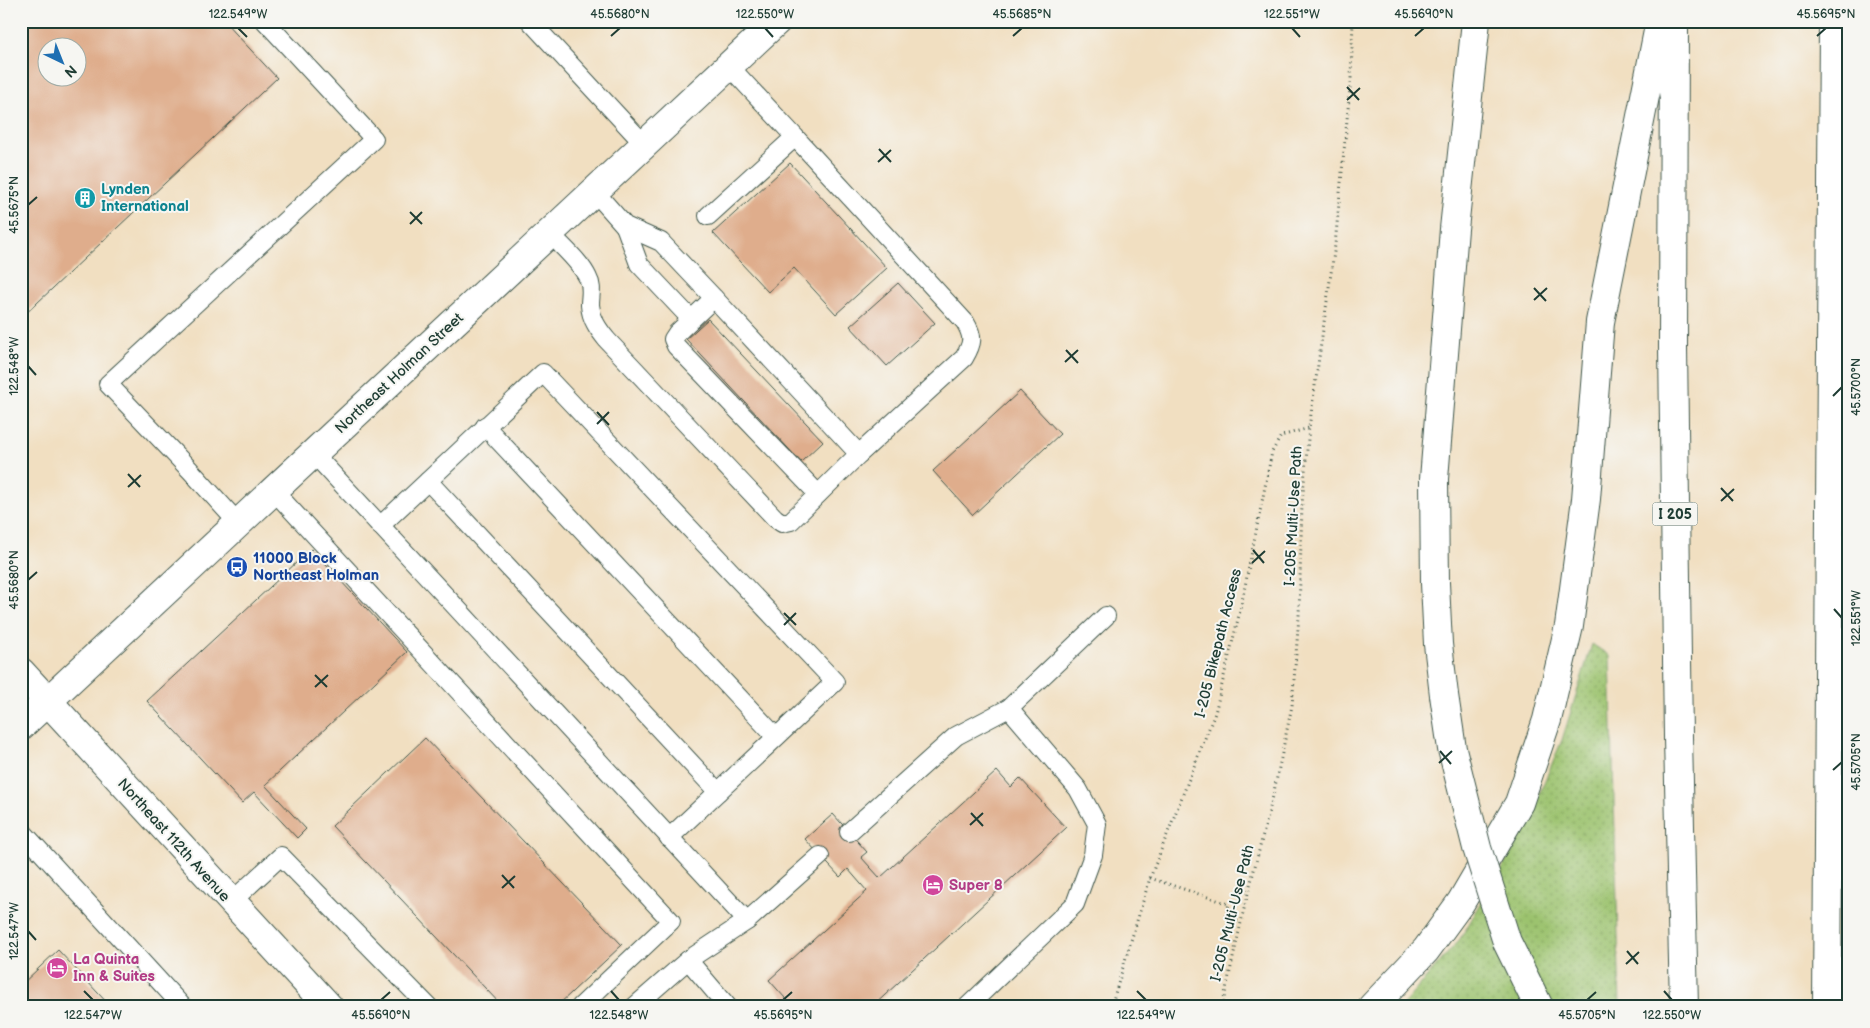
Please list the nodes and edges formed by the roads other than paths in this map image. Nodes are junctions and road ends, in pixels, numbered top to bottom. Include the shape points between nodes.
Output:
1 (265, 21) edge
2 (530, 21) edge
3 (777, 21) edge
4 (1476, 21) edge
5 (1660, 21) edge
6 (1674, 21) edge
7 (1833, 21) edge
8 (729, 66) junction
9 (794, 137) junction
10 (644, 144) junction
11 (594, 191) junction
12 (708, 216) dead end
13 (626, 226) junction
14 (550, 233) junction
15 (714, 298) junction
16 (691, 319) junction
17 (485, 426) junction
18 (313, 453) junction
19 (859, 454) junction
20 (428, 481) junction
21 (274, 491) junction
22 (818, 494) junction
23 (238, 523) junction
24 (380, 526) junction
25 (1106, 616) dead end
26 (21, 672) edge
27 (48, 702) junction
28 (1009, 708) junction
29 (21, 726) edge
30 (776, 736) junction
31 (718, 792) junction
32 (21, 830) edge
33 (849, 832) dead end
34 (669, 838) junction
35 (820, 856) dead end
36 (231, 902) junction
37 (747, 921) junction
38 (688, 960) junction
39 (183, 1007) edge
40 (329, 1007) edge
41 (429, 1007) edge
42 (580, 1007) edge
43 (634, 1007) edge
44 (728, 1007) edge
45 (967, 1007) edge
46 (1372, 1007) edge
47 (1539, 1007) edge
48 (1684, 1007) edge
49 (1827, 1007) edge

1 - 23 lane via 374,139 108,384
2 - 10 lane
3 - 8 main road, Northeast Holman Street
4 - 47 main road, bridge via 1453,238 1434,479 1438,644 1452,749 1476,848 1507,942
5 - 46 main road via 1600,322 1586,499 1569,626 1547,720 1519,803 1461,902 1426,950
6 - 48 main road, I 205 via 1673,347
7 - 49 main road
8 - 9 lane
8 - 10 main road, Northeast Holman Street
9 - 12 lane
9 - 19 lane via 965,322 971,333 971,346 964,358
10 - 11 main road, Northeast Holman Street
11 - 13 lane
11 - 14 main road, Northeast Holman Street
13 - 15 lane via 661,242
13 - 16 lane via 639,264
14 - 18 main road, Northeast Holman Street
14 - 22 lane via 588,278 592,289 592,317 598,330 775,518 782,523 791,521
15 - 16 lane
15 - 19 lane
16 - 22 lane via 673,339 676,346
17 - 20 lane
17 - 30 lane
17 - 30 lane via 543,372 835,682
18 - 21 main road, Northeast Holman Street
18 - 24 lane
19 - 22 lane
20 - 24 lane
20 - 31 lane
21 - 23 main road, Northeast Holman Street
21 - 42 lane via 671,921
23 - 27 main road, Northeast Holman Street
24 - 34 lane
25 - 28 lane
26 - 27 main road, Northeast 112th Avenue
27 - 29 main road, Northeast Holman Street
27 - 36 main road, Northeast 112th Avenue
28 - 33 lane via 956,736
28 - 45 lane via 1078,789 1097,824 1093,855 1076,904
30 - 31 lane
31 - 34 lane
32 - 39 lane
34 - 37 lane
35 - 37 lane
36 - 40 main road, Northeast 112th Avenue
36 - 41 lane via 281,856
37 - 38 lane
38 - 43 lane
38 - 44 lane

